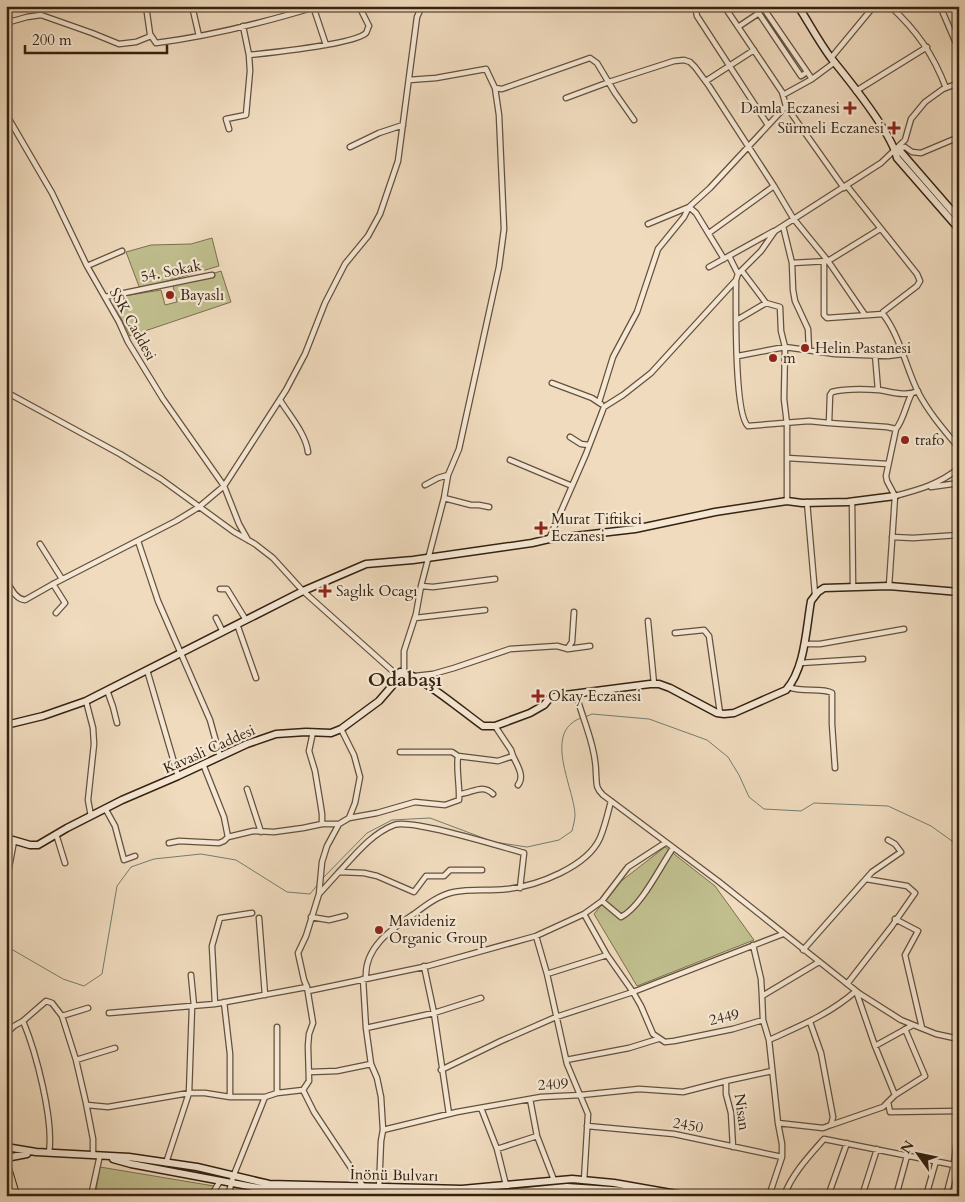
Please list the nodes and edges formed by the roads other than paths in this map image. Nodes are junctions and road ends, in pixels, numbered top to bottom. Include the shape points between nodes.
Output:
1 (146, 6) edge
2 (192, 6) edge
3 (359, 6) edge
4 (422, 6) edge
5 (695, 6) edge
6 (724, 6) edge
7 (769, 6) edge
8 (798, 6) edge
9 (874, 6) edge
10 (890, 6) edge
11 (940, 6) edge
12 (315, 7) edge
13 (764, 9) edge
14 (758, 11) edge
15 (6, 19) edge
16 (243, 26) junction
17 (738, 27) junction
18 (151, 36) junction
19 (199, 36) junction
20 (326, 45) junction
21 (927, 47) junction
22 (754, 50) junction
23 (959, 50) edge
24 (249, 55) junction
25 (833, 60) junction
26 (730, 66) junction
27 (807, 72) junction
28 (812, 79) junction
29 (409, 80) junction
30 (706, 81) junction
31 (610, 82) junction
32 (959, 83) edge
33 (495, 88) junction
34 (946, 88) junction
35 (856, 91) junction
36 (784, 95) junction
37 (566, 98) dead end
38 (786, 106) junction
39 (6, 114) edge
40 (634, 120) dead end
41 (403, 125) junction
42 (768, 126) junction
43 (229, 129) dead end
44 (959, 137) edge
45 (350, 147) dead end
46 (748, 147) junction
47 (896, 150) junction
48 (774, 186) junction
49 (845, 187) junction
50 (689, 207) junction
51 (793, 218) junction
52 (959, 219) edge
53 (648, 224) dead end
54 (782, 226) junction
55 (880, 229) junction
56 (959, 229) edge
57 (775, 231) junction
58 (709, 233) junction
59 (122, 251) dead end
60 (726, 258) junction
61 (826, 262) junction
62 (792, 263) junction
63 (87, 266) junction
64 (709, 267) dead end
65 (740, 273) junction
66 (212, 276) dead end
67 (736, 280) junction
68 (105, 297) junction
69 (766, 303) junction
70 (883, 314) junction
71 (865, 316) junction
72 (737, 320) junction
73 (785, 347) junction
74 (808, 350) junction
75 (875, 354) junction
76 (903, 354) junction
77 (738, 356) junction
78 (552, 383) dead end
79 (878, 390) junction
80 (918, 391) junction
81 (6, 392) edge
82 (911, 394) junction
83 (280, 400) junction
84 (599, 402) junction
85 (604, 407) junction
86 (829, 423) junction
87 (787, 424) junction
88 (896, 429) junction
89 (570, 437) dead end
90 (589, 445) junction
91 (959, 448) edge
92 (308, 452) dead end
93 (787, 458) junction
94 (510, 460) dead end
95 (888, 464) junction
96 (959, 468) edge
97 (448, 474) junction
98 (959, 483) edge
99 (425, 485) dead end
100 (224, 486) junction
101 (572, 486) junction
102 (927, 488) junction
103 (895, 496) junction
104 (444, 498) junction
105 (787, 501) junction
106 (852, 501) junction
107 (807, 502) junction
108 (199, 507) junction
109 (489, 507) dead end
110 (959, 535) edge
111 (892, 537) junction
112 (549, 539) junction
113 (248, 540) junction
114 (138, 541) junction
115 (40, 544) dead end
116 (429, 557) junction
117 (62, 579) junction
118 (495, 579) dead end
119 (6, 580) edge
120 (53, 584) junction
121 (421, 586) junction
122 (889, 586) junction
123 (853, 587) junction
124 (220, 589) dead end
125 (303, 591) junction
126 (959, 592) edge
127 (815, 594) junction
128 (484, 610) dead end
129 (574, 612) dead end
130 (56, 613) dead end
131 (216, 618) dead end
132 (415, 618) junction
133 (246, 620) junction
134 (648, 621) dead end
135 (237, 624) junction
136 (904, 629) dead end
137 (223, 632) junction
138 (675, 633) dead end
139 (804, 644) junction
140 (590, 646) dead end
141 (567, 649) junction
142 (181, 652) junction
143 (863, 659) dead end
144 (800, 663) junction
145 (146, 670) junction
146 (404, 672) junction
147 (397, 675) junction
148 (414, 676) junction
149 (256, 678) dead end
150 (654, 684) junction
151 (789, 687) junction
152 (107, 690) junction
153 (576, 694) junction
154 (86, 701) junction
155 (720, 713) junction
156 (117, 723) dead end
157 (6, 725) edge
158 (494, 726) junction
159 (341, 729) junction
160 (313, 732) junction
161 (400, 752) dead end
162 (220, 756) junction
163 (458, 756) junction
164 (512, 756) junction
165 (203, 764) junction
166 (836, 768) dead end
167 (178, 776) junction
168 (518, 785) dead end
169 (247, 789) dead end
170 (460, 794) junction
171 (493, 794) dead end
172 (611, 801) junction
173 (105, 808) junction
174 (91, 816) junction
175 (350, 818) junction
176 (322, 824) junction
177 (339, 824) junction
178 (261, 832) junction
179 (56, 834) junction
180 (228, 837) junction
181 (6, 838) edge
182 (888, 840) dead end
183 (14, 841) junction
184 (665, 842) junction
185 (169, 843) dead end
186 (673, 848) junction
187 (135, 856) dead end
188 (65, 863) dead end
189 (482, 870) dead end
190 (339, 872) junction
191 (8, 873) dead end
192 (866, 879) junction
193 (520, 888) junction
194 (319, 894) junction
195 (602, 901) junction
196 (252, 913) dead end
197 (584, 914) junction
198 (345, 916) dead end
199 (312, 917) junction
200 (259, 918) dead end
201 (896, 919) junction
202 (783, 934) junction
203 (536, 936) junction
204 (753, 945) junction
205 (804, 950) junction
206 (607, 955) junction
207 (819, 962) junction
208 (424, 966) junction
209 (547, 974) junction
210 (191, 975) dead end
211 (365, 978) junction
212 (847, 984) junction
213 (308, 989) junction
214 (856, 991) junction
215 (633, 992) junction
216 (265, 995) junction
217 (762, 996) junction
218 (481, 998) dead end
219 (224, 1002) junction
220 (215, 1004) junction
221 (193, 1007) junction
222 (88, 1008) dead end
223 (108, 1013) dead end
224 (434, 1013) junction
225 (62, 1016) junction
226 (556, 1017) junction
227 (763, 1020) junction
228 (23, 1021) junction
229 (810, 1022) junction
230 (913, 1024) junction
231 (277, 1027) dead end
232 (366, 1028) junction
233 (922, 1028) junction
234 (906, 1029) junction
235 (6, 1034) edge
236 (658, 1039) junction
237 (959, 1039) edge
238 (769, 1040) junction
239 (875, 1046) junction
240 (115, 1048) dead end
241 (76, 1060) junction
242 (566, 1060) junction
243 (371, 1064) junction
244 (441, 1070) junction
245 (772, 1071) junction
246 (310, 1072) junction
247 (726, 1080) junction
248 (303, 1090) junction
249 (277, 1092) junction
250 (189, 1093) junction
251 (581, 1095) junction
252 (895, 1095) junction
253 (230, 1097) junction
254 (265, 1097) junction
255 (530, 1099) junction
256 (888, 1102) junction
257 (87, 1105) junction
258 (481, 1108) junction
259 (959, 1112) edge
260 (449, 1114) junction
261 (959, 1121) edge
262 (778, 1123) junction
263 (831, 1125) junction
264 (587, 1126) junction
265 (823, 1128) junction
266 (383, 1130) junction
267 (537, 1136) junction
268 (824, 1139) junction
269 (847, 1143) junction
270 (733, 1146) junction
271 (6, 1147) edge
272 (497, 1149) junction
273 (877, 1149) junction
274 (36, 1152) junction
275 (50, 1153) junction
276 (97, 1155) junction
277 (908, 1156) junction
278 (782, 1157) junction
279 (6, 1158) edge
280 (936, 1162) junction
281 (166, 1163) junction
282 (6, 1166) edge
283 (956, 1166) edge
284 (231, 1180) junction
285 (554, 1180) junction
286 (220, 1181) junction
287 (584, 1181) junction
288 (506, 1185) junction
289 (363, 1186) junction
290 (479, 1188) junction
291 (379, 1190) junction
292 (286, 1193) edge
293 (647, 1195) edge
294 (15, 1196) edge
295 (91, 1196) edge
296 (211, 1196) edge
297 (228, 1196) edge
298 (435, 1196) edge
299 (446, 1196) edge
300 (474, 1196) edge
301 (480, 1196) edge
302 (657, 1196) edge
303 (688, 1196) edge
304 (769, 1196) edge
305 (784, 1196) edge
306 (828, 1196) edge
307 (862, 1196) edge
308 (896, 1196) edge
309 (926, 1196) edge
310 (946, 1196) edge

1 - 18 street
2 - 19 street
3 - 20 street via 369,26 366,32
4 - 29 street
5 - 26 street via 697,16
6 - 17 street
7 - 13 street
8 - 25 street
9 - 25 street
10 - 21 street
11 - 23 street
12 - 16 street
12 - 20 street
13 - 14 street
13 - 14 street
13 - 27 street
14 - 17 street
14 - 27 street via 800,76
15 - 18 street via 14,21 41,15 119,44
16 - 19 street
16 - 24 street
17 - 22 street
18 - 19 street via 156,42
20 - 24 street
21 - 34 street
21 - 35 street
22 - 26 street
22 - 36 street
24 - 43 street via 246,115 226,119
25 - 28 street
25 - 35 street
26 - 30 street
26 - 42 street
27 - 28 street
28 - 36 street
29 - 33 street via 486,69
29 - 41 street
30 - 31 street via 690,62 684,60
30 - 46 street
31 - 33 street via 590,58 502,89
31 - 37 street
31 - 40 street
32 - 34 street
33 - 97 street via 504,229 499,267 459,449
34 - 47 street via 917,110 905,140
35 - 47 street
36 - 38 street
38 - 42 street
38 - 49 street
39 - 63 street, SSK Caddesi via 52,193
41 - 45 street
41 - 83 street via 398,161 380,214 342,270 305,354
42 - 46 street
44 - 47 street via 921,154 905,147
46 - 48 street
46 - 50 street
47 - 49 street
47 - 52 street
47 - 56 street via 898,158
48 - 51 street
48 - 58 street
49 - 51 street
49 - 55 street
50 - 53 street
50 - 58 street
50 - 84 street via 658,249 637,312 613,357
51 - 54 street
51 - 61 street
54 - 57 street
54 - 62 street
55 - 61 street
55 - 70 street via 920,281
57 - 60 street
57 - 65 street
58 - 60 street
59 - 63 street
60 - 64 street
60 - 65 street
61 - 62 street
61 - 71 street
61 - 71 street via 824,314 827,318
62 - 74 street via 792,290 808,329
63 - 68 street, SSK Caddesi
65 - 67 street
65 - 69 street
66 - 68 street, 54. Sokak
67 - 72 street
67 - 85 street via 651,373
68 - 100 street, SSK Caddesi via 144,368
69 - 72 street
69 - 73 street via 780,307
70 - 71 street
70 - 76 street
72 - 77 street
73 - 74 street
73 - 77 street
73 - 87 street
74 - 75 street
75 - 76 street
75 - 79 street
76 - 80 street
77 - 87 street via 736,372 745,423 748,426
78 - 84 street
79 - 82 street
79 - 86 street via 832,392
80 - 82 street
80 - 91 street via 936,422
81 - 108 street via 120,454
82 - 88 street
83 - 92 street
83 - 100 street
84 - 85 street
85 - 90 street
86 - 87 street
86 - 88 street
87 - 93 street
88 - 95 street
89 - 90 street
90 - 101 street
93 - 95 street
93 - 105 street
94 - 101 street
95 - 103 street via 887,481
96 - 102 street
97 - 99 street
97 - 104 street
98 - 102 street
100 - 108 street
100 - 113 street, SSK Caddesi
101 - 112 street
102 - 103 street
103 - 106 street
103 - 111 street
104 - 109 street
104 - 116 street
105 - 107 street
105 - 112 street via 635,529
106 - 107 street
106 - 123 street
107 - 127 street
108 - 113 street
108 - 114 street
110 - 111 street
111 - 122 street
112 - 116 street
113 - 125 street via 273,558
114 - 117 street
114 - 142 street via 158,601
115 - 117 street
116 - 121 street
116 - 125 street via 366,564
117 - 120 street
118 - 121 street
119 - 120 street via 21,600
120 - 130 street via 65,603
121 - 132 street
122 - 123 street
122 - 126 street
123 - 127 street via 824,588
124 - 133 street via 227,589
125 - 133 street
125 - 147 street
127 - 139 street
128 - 132 street
129 - 141 street via 572,642
131 - 137 street
132 - 146 street via 404,651
133 - 135 street
134 - 150 street
135 - 137 street
135 - 149 street
136 - 139 street
137 - 142 street
138 - 155 street via 704,630 709,636
139 - 144 street
140 - 141 street
141 - 148 street via 557,646 510,649 454,668
142 - 145 street
142 - 162 street via 210,720
143 - 144 street
144 - 151 street via 796,678
145 - 152 street
145 - 167 street
146 - 147 street
146 - 148 street
147 - 159 street, Kavasli Caddesi via 379,701
148 - 158 street via 483,726
150 - 153 street
150 - 155 street via 670,688
151 - 155 street via 734,713
151 - 166 street via 832,693
152 - 154 street
152 - 156 street
153 - 158 street via 548,699 530,713
153 - 172 street via 594,755 597,790
154 - 157 street
154 - 174 street via 94,744 88,800
158 - 164 street
159 - 160 street, Kavasli Caddesi via 331,733
159 - 175 street via 354,755 360,777
160 - 162 street, Kavasli Caddesi via 276,734
160 - 176 street via 309,751
161 - 163 street via 449,751
162 - 165 street, Kavasli Caddesi
163 - 164 street via 498,761
163 - 170 street
164 - 168 street via 521,777
165 - 167 street, Kavasli Caddesi
165 - 180 street via 224,817
167 - 173 street, Kavasli Caddesi
169 - 178 street
170 - 171 street via 484,788
170 - 175 street via 459,800 445,805 415,802
172 - 184 street
172 - 193 street via 600,839 589,854 565,872
173 - 174 street, Kavasli Caddesi
173 - 187 street via 115,826 124,860
174 - 179 street, Kavasli Caddesi
175 - 177 street
176 - 177 street
176 - 178 street
177 - 194 street via 322,862
178 - 180 street
179 - 183 street, Kavasli Caddesi via 38,845
179 - 188 street
180 - 185 street via 219,842
181 - 183 street, Kavasli Caddesi
182 - 192 street via 900,852
183 - 191 street
184 - 186 street
184 - 195 street via 628,867
186 - 195 street via 642,896 625,915
186 - 202 street
189 - 190 street via 450,870 444,876 426,876 414,892 377,876
190 - 193 street via 379,833 395,824 407,824 478,839 524,853
190 - 194 street
192 - 201 street via 907,886 915,893
192 - 205 street
193 - 211 street via 453,892 431,902 383,937 368,961
194 - 199 street
195 - 197 street
196 - 220 street via 220,918 212,946
197 - 203 street
197 - 206 street
198 - 199 street via 329,920
199 - 213 street via 298,953
200 - 216 street
201 - 212 street
201 - 233 street via 918,931 905,955
202 - 204 street
202 - 205 street
203 - 208 street
203 - 209 street
204 - 215 street
204 - 217 street
205 - 207 street
206 - 209 street
206 - 215 street
207 - 212 street
207 - 217 street
208 - 211 street
208 - 224 street
209 - 226 street
210 - 221 street
211 - 213 street
211 - 232 street
212 - 214 street
213 - 216 street
213 - 246 street via 313,1023 309,1040
214 - 229 street
214 - 230 street via 901,1020
214 - 239 street
215 - 226 street
215 - 236 street
216 - 219 street
217 - 227 street
218 - 224 street
219 - 220 street
219 - 253 street via 230,1054
220 - 221 street
221 - 223 street
221 - 250 street
222 - 225 street
224 - 232 street
224 - 244 street
225 - 228 street via 52,1003 46,1001
225 - 241 street
226 - 242 street
226 - 244 street
227 - 236 street, 2449 via 674,1041
227 - 238 street, 2449
228 - 235 street
228 - 275 street via 40,1075
229 - 238 street
229 - 263 street via 821,1052 833,1117
230 - 233 street
230 - 234 street
231 - 249 street
232 - 243 street
233 - 237 street
234 - 239 street
234 - 252 street via 925,1076
236 - 242 street, 2449
238 - 245 street, 2449
239 - 252 street
240 - 241 street
241 - 257 street
242 - 251 street
243 - 246 street via 337,1071
243 - 266 street via 381,1097
244 - 260 street
245 - 247 street, 2409
245 - 262 street, 2449
246 - 248 street
247 - 251 street, 2409 via 683,1092 639,1089
247 - 270 street, Nisan
248 - 249 street
248 - 289 street
249 - 254 street
250 - 253 street
250 - 257 street via 108,1107
250 - 281 street
251 - 255 street, 2409
251 - 264 street via 588,1114
252 - 256 street
253 - 254 street
254 - 284 street
255 - 258 street, 2409
255 - 267 street
256 - 259 street via 890,1112
256 - 263 street via 883,1107
257 - 276 street
258 - 260 street, 2409
258 - 272 street
260 - 266 street, 2409
261 - 283 street
262 - 265 street
262 - 278 street, 2449
263 - 265 street
264 - 270 street, 2450 via 674,1134
264 - 287 street
265 - 268 street
266 - 291 street
267 - 272 street
267 - 285 street
268 - 269 street
268 - 305 street via 806,1159
269 - 273 street
269 - 306 street
270 - 278 street, 2450
271 - 274 street, İnönü Bulvarı
272 - 288 street
273 - 277 street
273 - 307 street
274 - 275 street, İnönü Bulvarı
274 - 279 street, İnönü Bulvarı
275 - 276 street, İnönü Bulvarı
276 - 281 street, İnönü Bulvarı
276 - 286 street, İnönü Bulvarı
276 - 295 street
277 - 280 street
277 - 308 street
278 - 304 street, 2449
280 - 283 street
280 - 309 street
281 - 284 street, İnönü Bulvarı via 197,1167
282 - 294 highway
283 - 310 street
284 - 286 street, İnönü Bulvarı
284 - 289 street, İnönü Bulvarı
284 - 292 street, İnönü Bulvarı
284 - 297 street
285 - 287 street, İnönü Bulvarı
285 - 288 street, İnönü Bulvarı
286 - 296 street
287 - 303 street, İnönü Bulvarı
288 - 290 street, İnönü Bulvarı
289 - 291 street, İnönü Bulvarı
290 - 291 street, İnönü Bulvarı
290 - 301 street
291 - 292 street, İnönü Bulvarı
291 - 298 street, İnönü Bulvarı
293 - 301 street via 567,1187
293 - 302 street
298 - 299 street, İnönü Bulvarı
300 - 301 street

